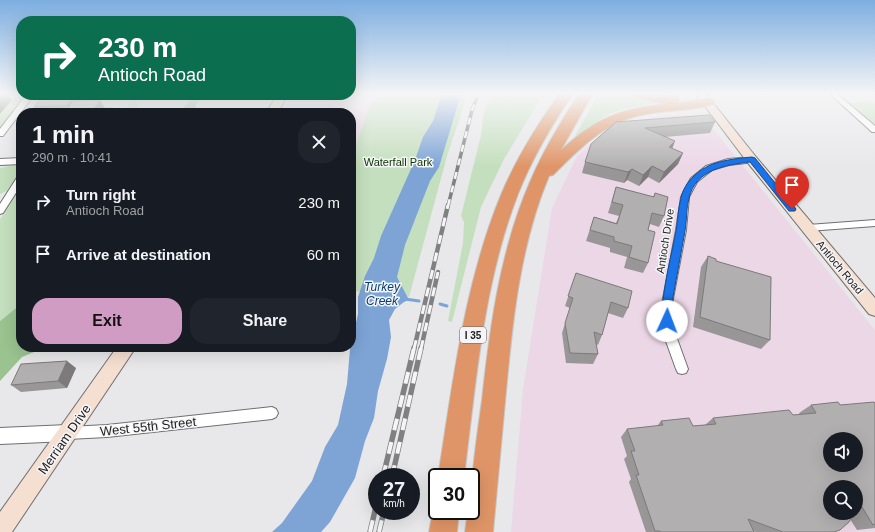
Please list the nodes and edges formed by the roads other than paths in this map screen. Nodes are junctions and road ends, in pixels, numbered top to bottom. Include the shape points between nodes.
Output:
1 (12, 118) edge
2 (549, 118) edge
3 (571, 118) edge
4 (618, 118) edge
5 (719, 118) edge
6 (861, 118) edge
7 (875, 130) edge
8 (0, 134) edge
9 (752, 160) junction
10 (16, 161) edge
11 (0, 162) edge
12 (540, 178) junction
13 (16, 186) edge
14 (0, 211) edge
15 (875, 223) edge
16 (808, 228) junction
17 (875, 309) edge
18 (124, 352) edge
19 (682, 369) dead end
20 (272, 413) dead end
21 (68, 433) junction
22 (0, 436) edge
23 (452, 468) edge
24 (445, 520) edge
25 (0, 531) edge
26 (443, 532) edge
27 (479, 532) edge

1 - 8 street
2 - 23 highway, I 35 via 512,189 489,259 477,314
3 - 12 highway, I 35 via 558,138
4 - 12 highway via 595,128
5 - 9 main road, Antioch Road
6 - 7 street
9 - 16 main road, Antioch Road
9 - 19 street, Antioch Drive via 728,162 709,168 694,180 685,197 667,304 669,333
10 - 11 street
12 - 27 highway, I 35 via 524,220 506,303
13 - 14 street
15 - 16 street
16 - 17 main road, Antioch Road
18 - 21 main road, Merriam Drive
20 - 21 street, West 55th Street
21 - 22 street, West 55th Street
21 - 25 main road, Merriam Drive
24 - 26 highway

